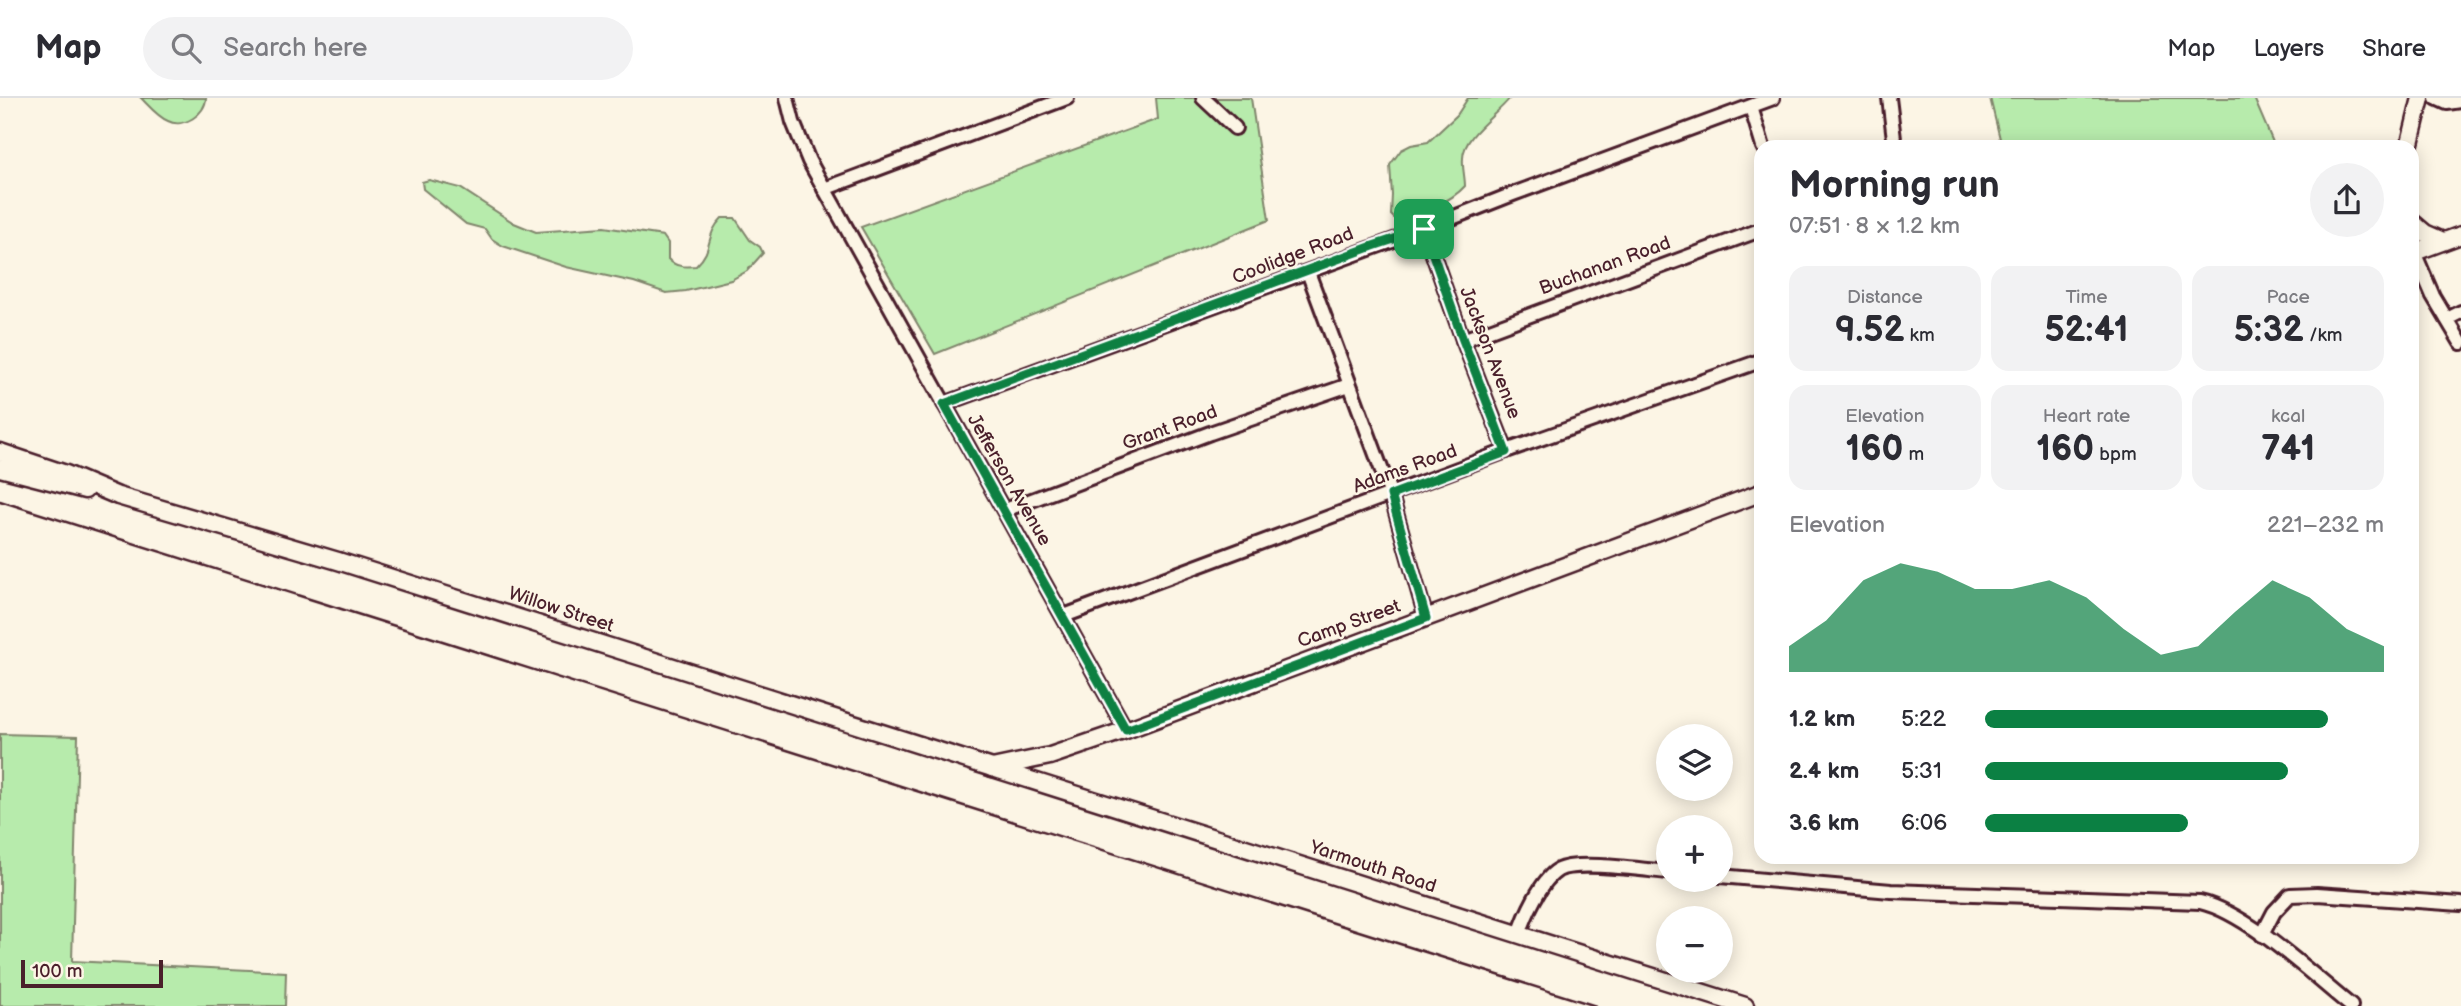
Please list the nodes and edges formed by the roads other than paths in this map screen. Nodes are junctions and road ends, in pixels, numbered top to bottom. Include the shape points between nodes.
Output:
1 (787, 98) edge
2 (1067, 98) edge
3 (1203, 98) edge
4 (1773, 98) edge
5 (1889, 98) edge
6 (2421, 98) edge
7 (2436, 98) edge
8 (2461, 102) edge
9 (1751, 107) junction
10 (1235, 128) dead end
11 (1761, 140) edge
12 (1894, 140) edge
13 (2411, 140) edge
14 (824, 189) junction
15 (2419, 228) edge
16 (1424, 229) junction
17 (1754, 232) edge
18 (2461, 234) edge
19 (2443, 241) junction
20 (2419, 250) edge
21 (2419, 265) edge
22 (1308, 272) junction
23 (2461, 312) edge
24 (2447, 319) junction
25 (1463, 340) junction
26 (2461, 343) edge
27 (1754, 363) edge
28 (1349, 385) junction
29 (944, 404) junction
30 (0, 452) edge
31 (1506, 452) junction
32 (0, 468) edge
33 (1391, 495) junction
34 (1754, 495) edge
35 (118, 496) junction
36 (1004, 510) junction
37 (1063, 616) junction
38 (1426, 618) junction
39 (1126, 730) junction
40 (1049, 756) junction
41 (989, 768) junction
42 (1041, 784) junction
43 (1656, 871) edge
44 (1733, 877) edge
45 (2461, 904) edge
46 (1519, 935) junction
47 (2262, 935) junction
48 (1745, 1006) edge
49 (2351, 1006) edge

1 - 14 street, Jefferson Avenue via 800,140
2 - 14 street
3 - 10 street
4 - 9 street, Coolidge Road
5 - 12 street
6 - 13 main road
7 - 8 street
9 - 11 street
9 - 16 street, Coolidge Road
14 - 29 street, Jefferson Avenue
15 - 19 main road
16 - 22 street, Coolidge Road
16 - 25 street, Jackson Avenue
17 - 25 street, Buchanan Road
18 - 19 main road
19 - 20 main road
21 - 24 street
22 - 28 street
22 - 29 street, Coolidge Road
23 - 24 street
24 - 26 street
25 - 31 street, Jackson Avenue
27 - 31 street, Adams Road
28 - 33 street
28 - 36 street, Grant Road
29 - 36 street, Jefferson Avenue
30 - 35 main road, Willow Street
31 - 33 street, Adams Road
32 - 35 main road, Willow Street
33 - 37 street, Adams Road
33 - 38 street
34 - 38 main road, Camp Street
35 - 41 main road, Willow Street
36 - 37 street, Jefferson Avenue
37 - 39 street, Jefferson Avenue
38 - 39 main road, Camp Street
39 - 40 main road, Camp Street
40 - 41 main road, Camp Street
40 - 42 main road
41 - 42 main road, Yarmouth Road
42 - 46 main road, Yarmouth Road
43 - 46 street via 1562,868 1546,882
44 - 47 street via 1891,891 2193,901 2221,910
45 - 47 street via 2290,895
46 - 48 main road, Yarmouth Road
47 - 49 street

